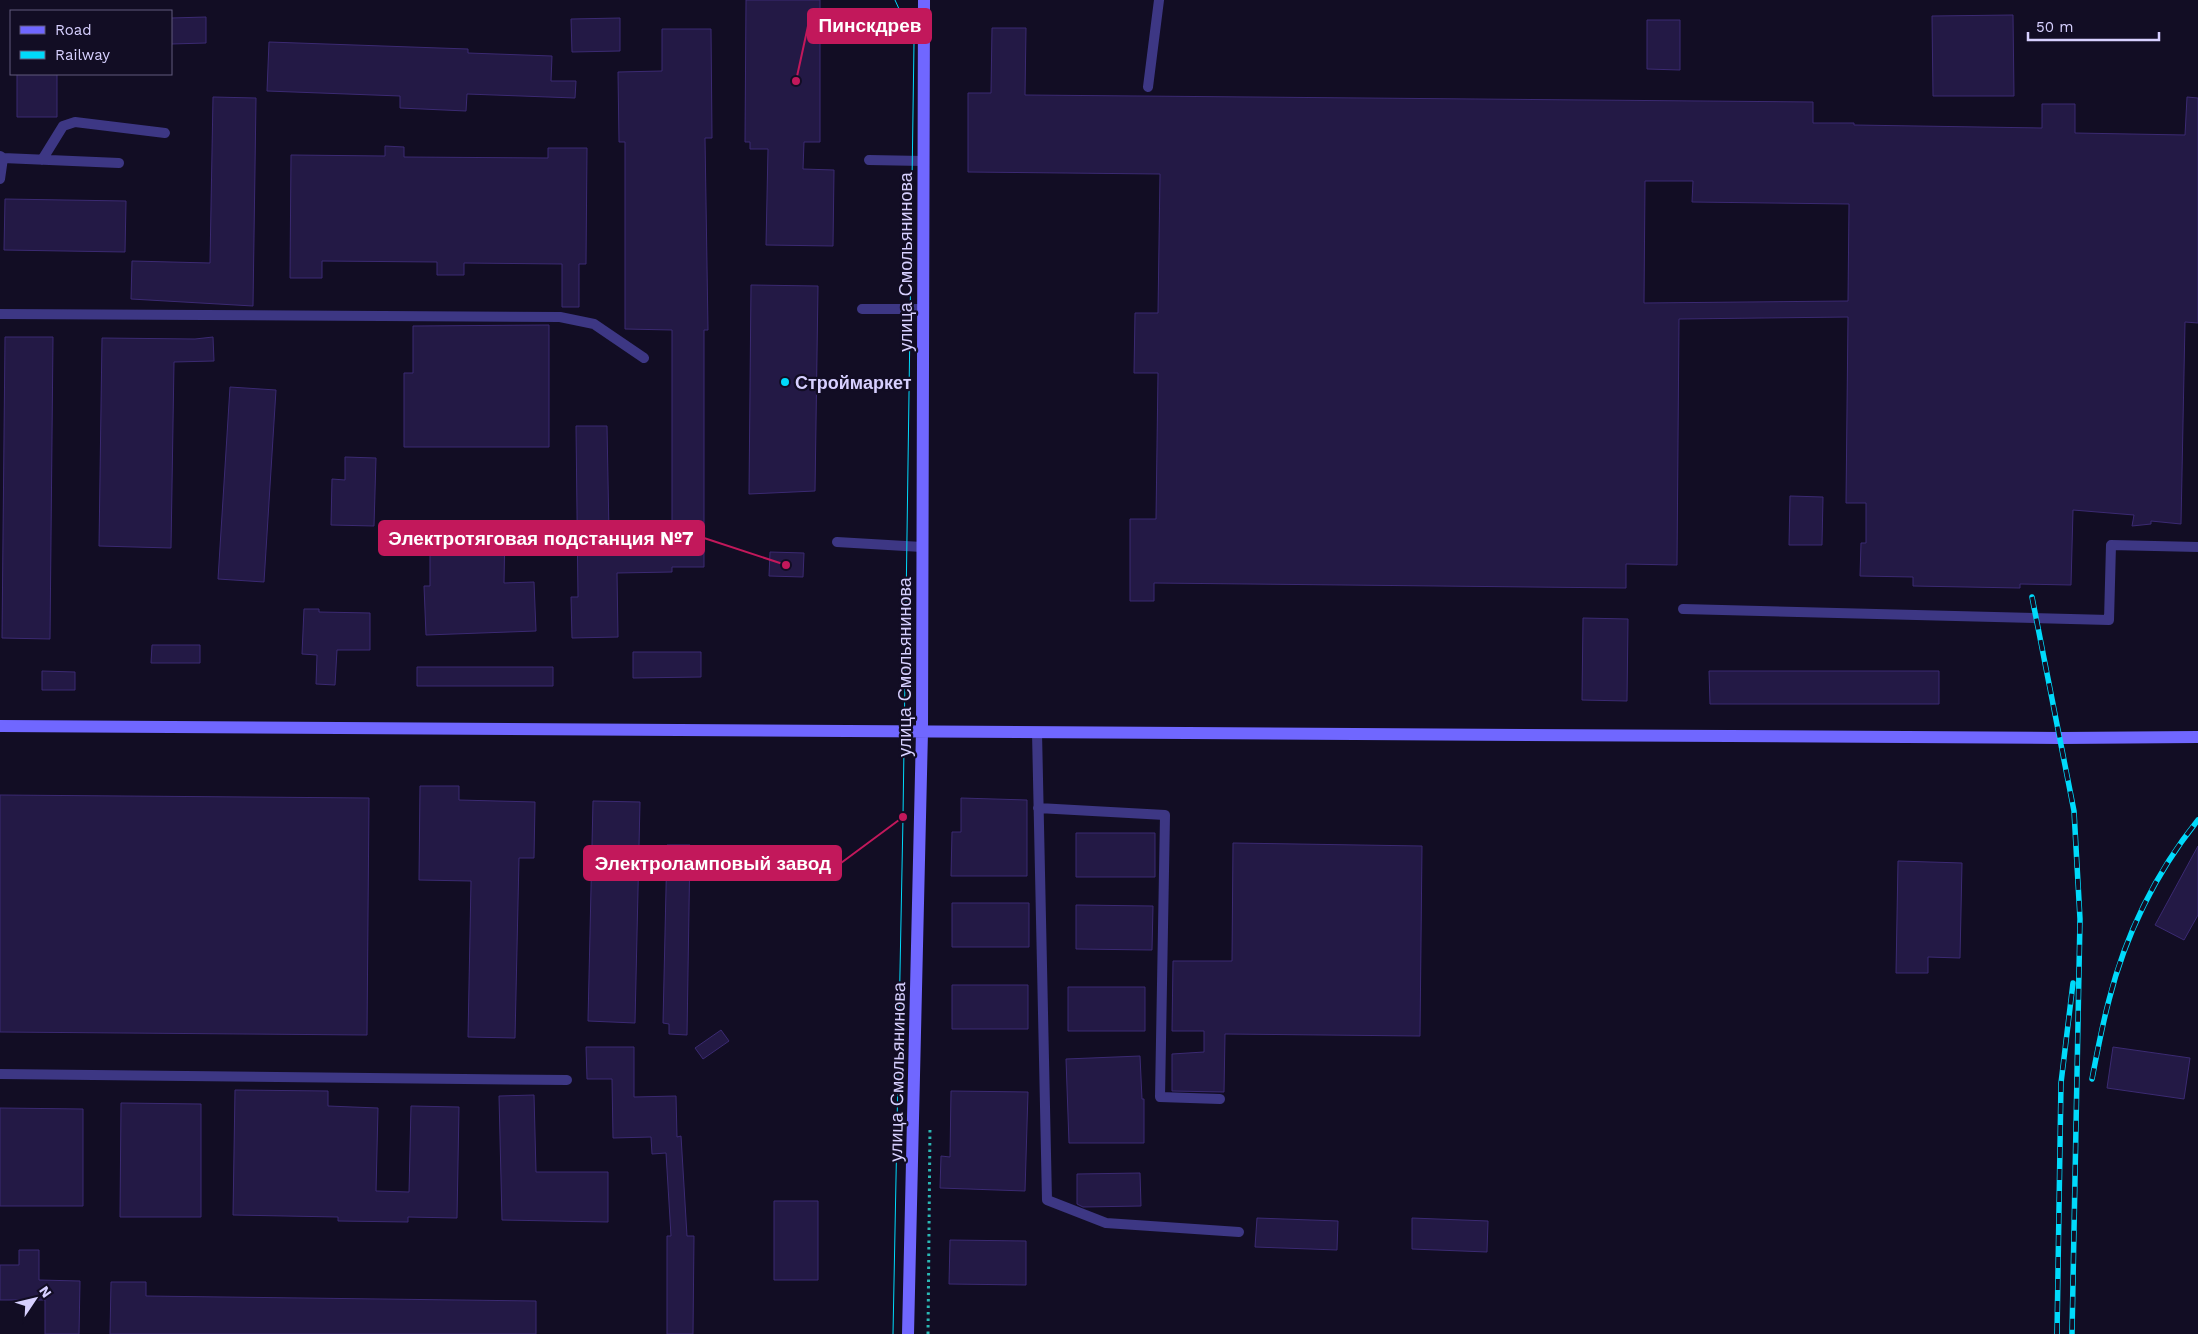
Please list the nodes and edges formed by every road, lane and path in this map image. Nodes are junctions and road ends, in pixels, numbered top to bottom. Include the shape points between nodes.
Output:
1 (924, 0) edge
2 (1159, 0) edge
3 (1148, 87) dead end
4 (165, 133) dead end
5 (1, 157) edge
6 (42, 160) junction
7 (870, 160) dead end
8 (923, 161) junction
9 (119, 162) dead end
10 (0, 179) edge
11 (862, 309) dead end
12 (923, 309) junction
13 (0, 314) edge
14 (644, 358) dead end
15 (837, 542) dead end
16 (922, 547) junction
17 (2198, 547) edge
18 (1683, 609) dead end
19 (0, 726) edge
20 (922, 731) junction
21 (1037, 732) junction
22 (2198, 737) edge
23 (1038, 808) junction
24 (0, 1074) edge
25 (567, 1080) dead end
26 (1220, 1099) dead end
27 (1239, 1232) dead end
28 (908, 1334) edge

1 - 8 street, улица Смольянинова
2 - 3 lane
4 - 6 lane via 75,122 63,126
5 - 6 lane
5 - 10 lane
6 - 9 lane
7 - 8 lane
8 - 12 street, улица Смольянинова
11 - 12 lane
12 - 16 street, улица Смольянинова
13 - 14 lane via 560,317 594,324
15 - 16 lane
16 - 20 street, улица Смольянинова
17 - 18 lane via 2111,545 2109,620
19 - 20 street
20 - 21 street
20 - 28 street, улица Смольянинова
21 - 22 street
21 - 23 lane
23 - 26 lane via 1165,815 1160,1097
23 - 27 lane via 1047,1200 1106,1223
24 - 25 lane

